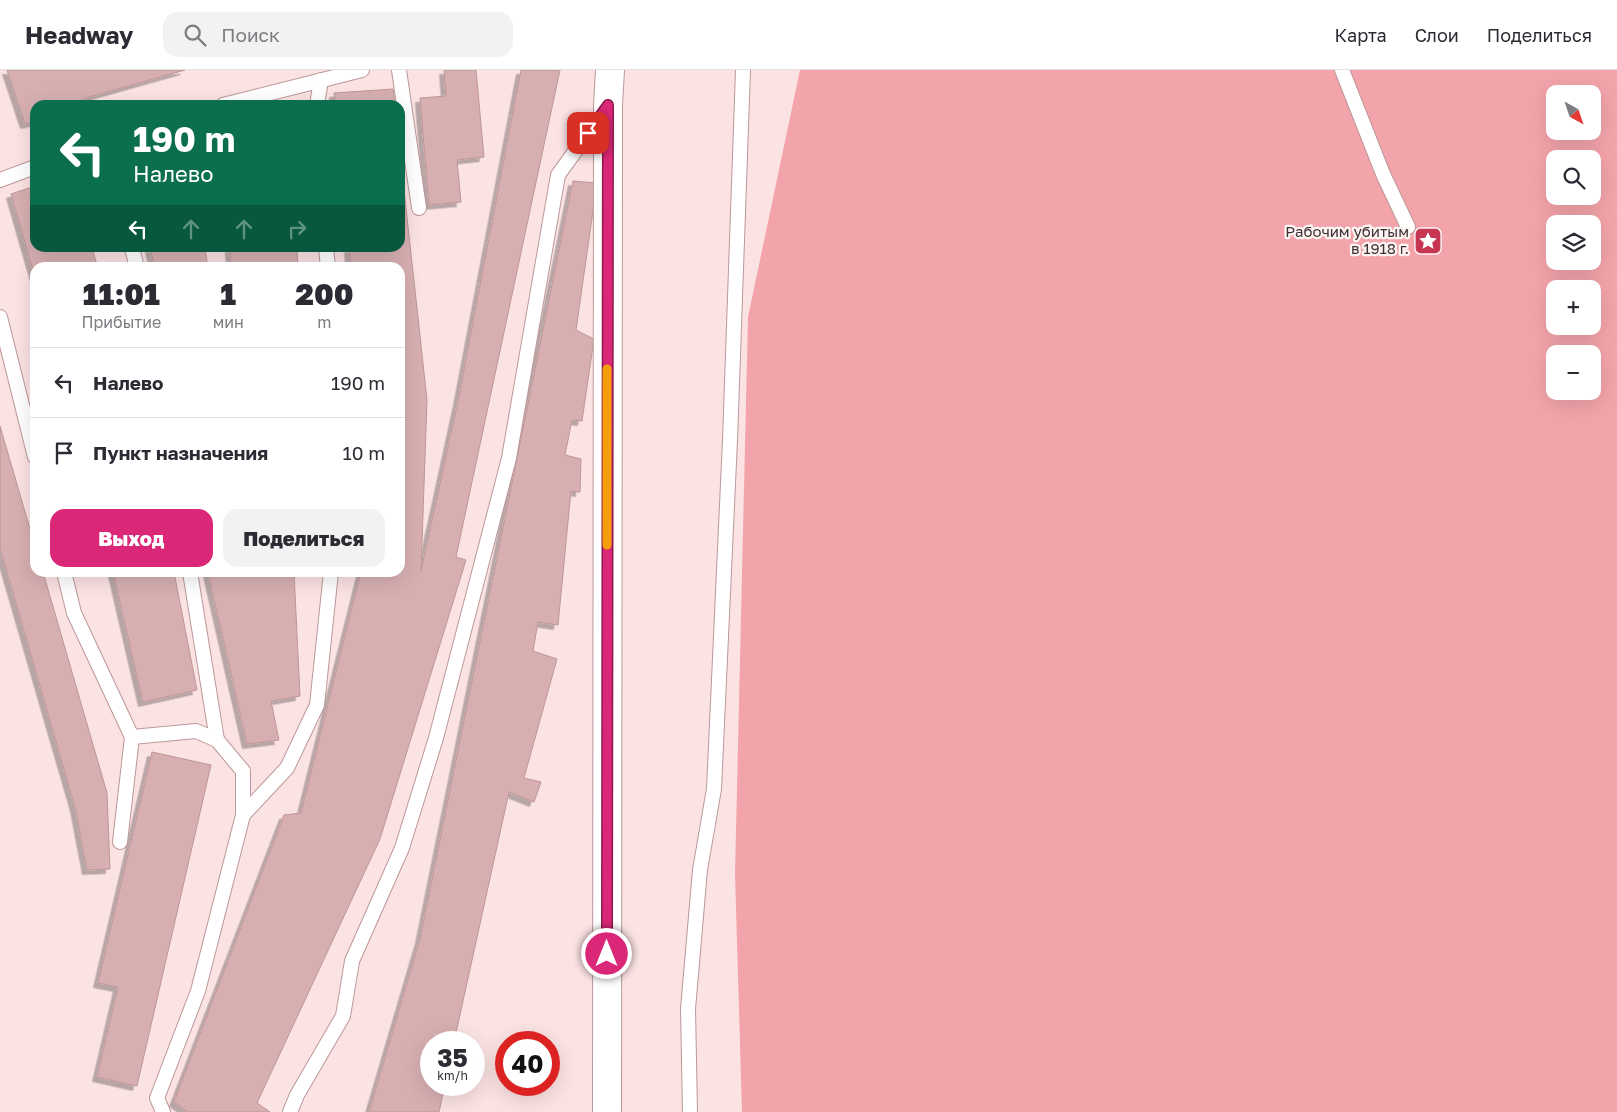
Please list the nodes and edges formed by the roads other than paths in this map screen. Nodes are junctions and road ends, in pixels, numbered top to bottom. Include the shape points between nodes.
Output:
1 (362, 70) edge
2 (400, 70) edge
3 (610, 70) edge
4 (743, 70) edge
5 (1342, 70) edge
6 (321, 80) junction
7 (243, 100) edge
8 (318, 100) edge
9 (404, 100) edge
10 (608, 105) junction
11 (405, 106) edge
12 (30, 169) edge
13 (0, 180) edge
14 (419, 208) dead end
15 (1408, 227) dead end
16 (0, 317) edge
17 (30, 437) edge
18 (65, 577) edge
19 (191, 577) edge
20 (331, 577) edge
21 (132, 737) junction
22 (217, 740) junction
23 (243, 815) junction
24 (120, 842) dead end
25 (164, 1112) edge
26 (290, 1112) edge
27 (607, 1112) edge
28 (690, 1112) edge

1 - 6 lane
2 - 9 lane
3 - 10 street
4 - 28 lane via 714,789 700,870 688,1009
5 - 15 lane via 1383,174
6 - 7 lane
6 - 8 lane
10 - 26 lane via 558,175 509,458 436,738 402,848 352,961 343,1016 297,1094
10 - 27 street
11 - 14 lane
12 - 13 lane
16 - 17 lane
18 - 21 lane via 74,613
19 - 22 lane
20 - 23 lane via 318,705 287,768
21 - 22 lane via 196,731
21 - 24 lane
22 - 23 lane via 243,771
23 - 25 lane via 198,991 157,1098

